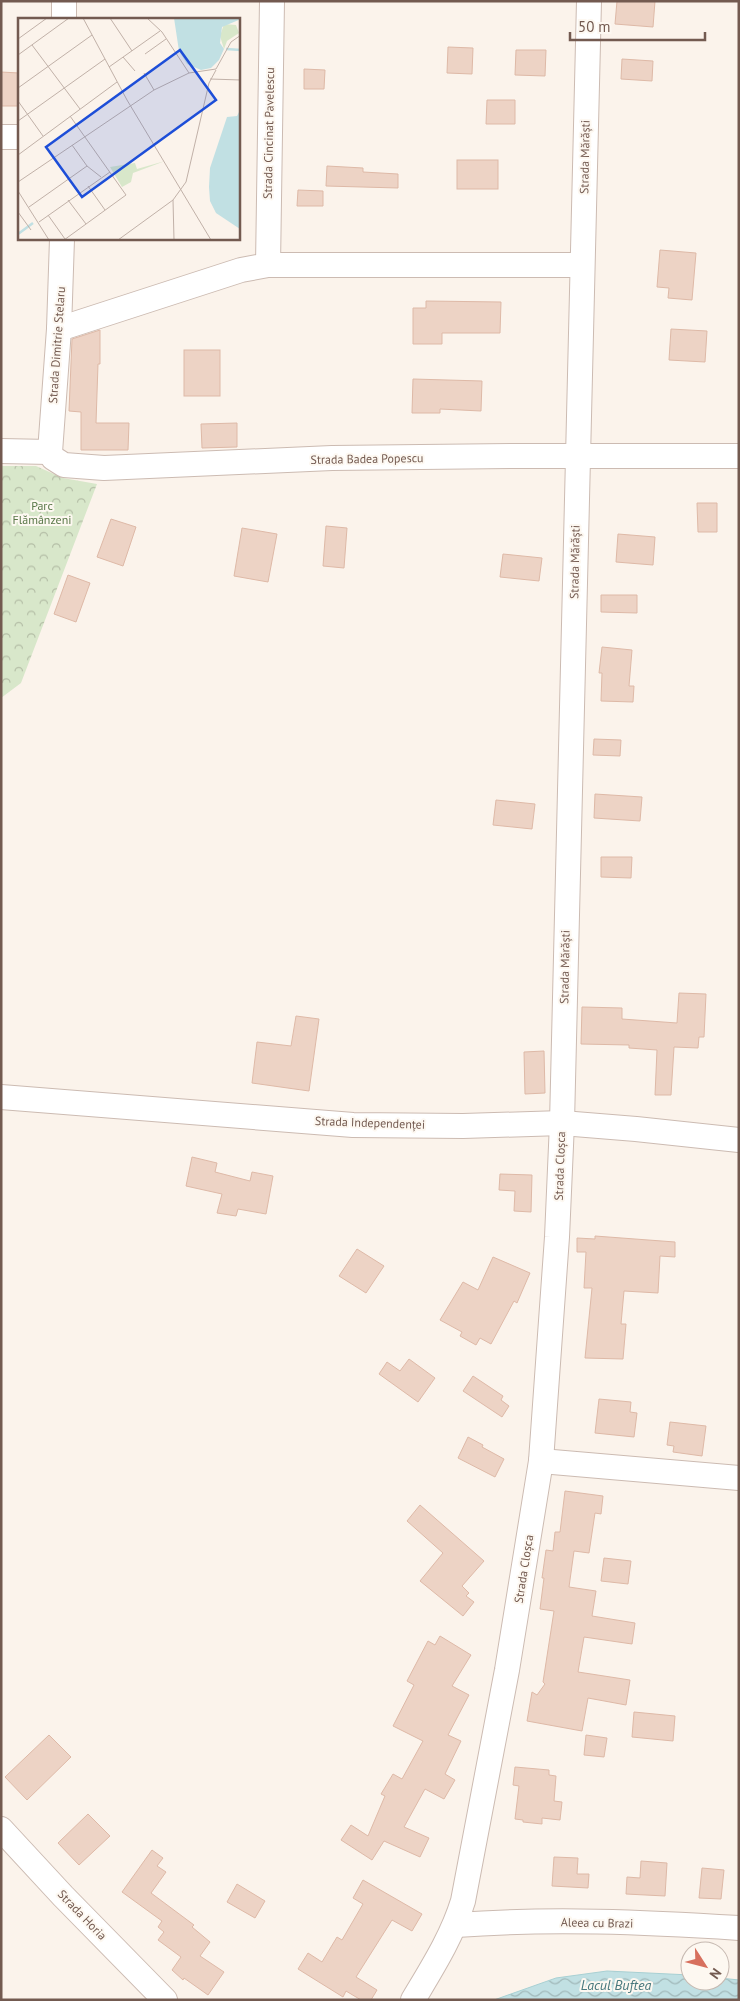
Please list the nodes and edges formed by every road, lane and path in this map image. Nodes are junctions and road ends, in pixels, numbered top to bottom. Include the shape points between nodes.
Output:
1 (64, 1) edge
2 (272, 1) edge
3 (589, 1) edge
4 (64, 18) edge
5 (1, 137) edge
6 (18, 137) edge
7 (62, 240) edge
8 (268, 265) junction
9 (582, 265) junction
10 (58, 329) junction
11 (1, 451) edge
12 (50, 452) junction
13 (578, 456) junction
14 (739, 456) edge
15 (1, 1097) edge
16 (562, 1123) junction
17 (739, 1140) edge
18 (541, 1461) junction
19 (739, 1478) edge
20 (1, 1829) edge
21 (456, 1925) junction
22 (739, 1928) edge
23 (165, 2000) edge
24 (413, 2000) edge

1 - 4 street
2 - 8 street, Strada Cincinat Pavelescu
3 - 9 street, Strada Mărăști
5 - 6 street
7 - 10 street, Strada Dimitrie Stelaru
8 - 9 street
8 - 10 street via 241,270
9 - 13 street, Strada Mărăști
10 - 12 street, Strada Dimitrie Stelaru
11 - 12 street
12 - 13 street, Strada Badea Popescu via 52,458 64,465 104,468 332,458
13 - 14 street, Strada Badea Popescu
13 - 16 street, Strada Mărăști
15 - 16 street, Strada Independenței via 353,1125
16 - 17 street, Strada Independenței
16 - 18 street, Strada Cloșca
18 - 19 street
18 - 21 street, Strada Cloșca via 507,1670
20 - 23 street, Strada Horia
21 - 22 street, Aleea cu Brazi via 539,1921
21 - 24 street, Strada Cloșca

